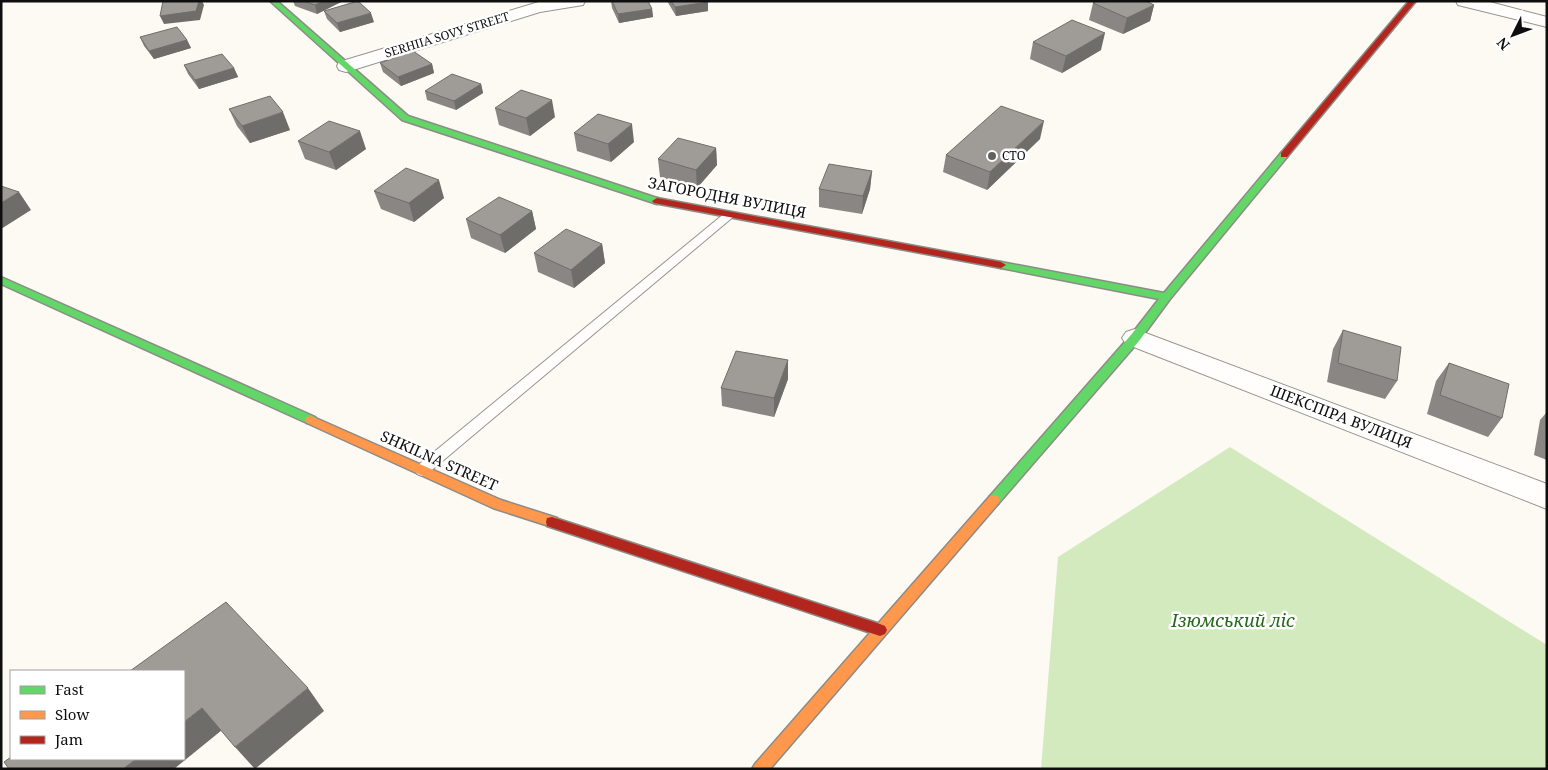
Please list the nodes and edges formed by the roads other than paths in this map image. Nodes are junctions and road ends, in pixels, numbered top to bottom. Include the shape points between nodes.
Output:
1 (272, 1) edge
2 (577, 1) edge
3 (1413, 1) edge
4 (1464, 1) edge
5 (1547, 22) edge
6 (346, 66) junction
7 (729, 215) junction
8 (1, 280) edge
9 (1166, 297) junction
10 (1135, 338) junction
11 (422, 470) junction
12 (1547, 497) edge
13 (880, 630) junction
14 (760, 769) edge

1 - 6 main road, ЗАГОРОДНЯ ВУЛИЦЯ
2 - 6 street, SERHIIA SOVY STREET via 538,7
3 - 9 main road
4 - 5 street
6 - 7 main road, ЗАГОРОДНЯ ВУЛИЦЯ via 405,118 652,200
7 - 9 main road, ЗАГОРОДНЯ ВУЛИЦЯ
7 - 11 lane
8 - 11 main road, SHKILNA STREET
9 - 10 main road
10 - 12 street, ШЕКСПІРА ВУЛИЦЯ
10 - 13 main road
11 - 13 main road, SHKILNA STREET via 497,504
13 - 14 main road

